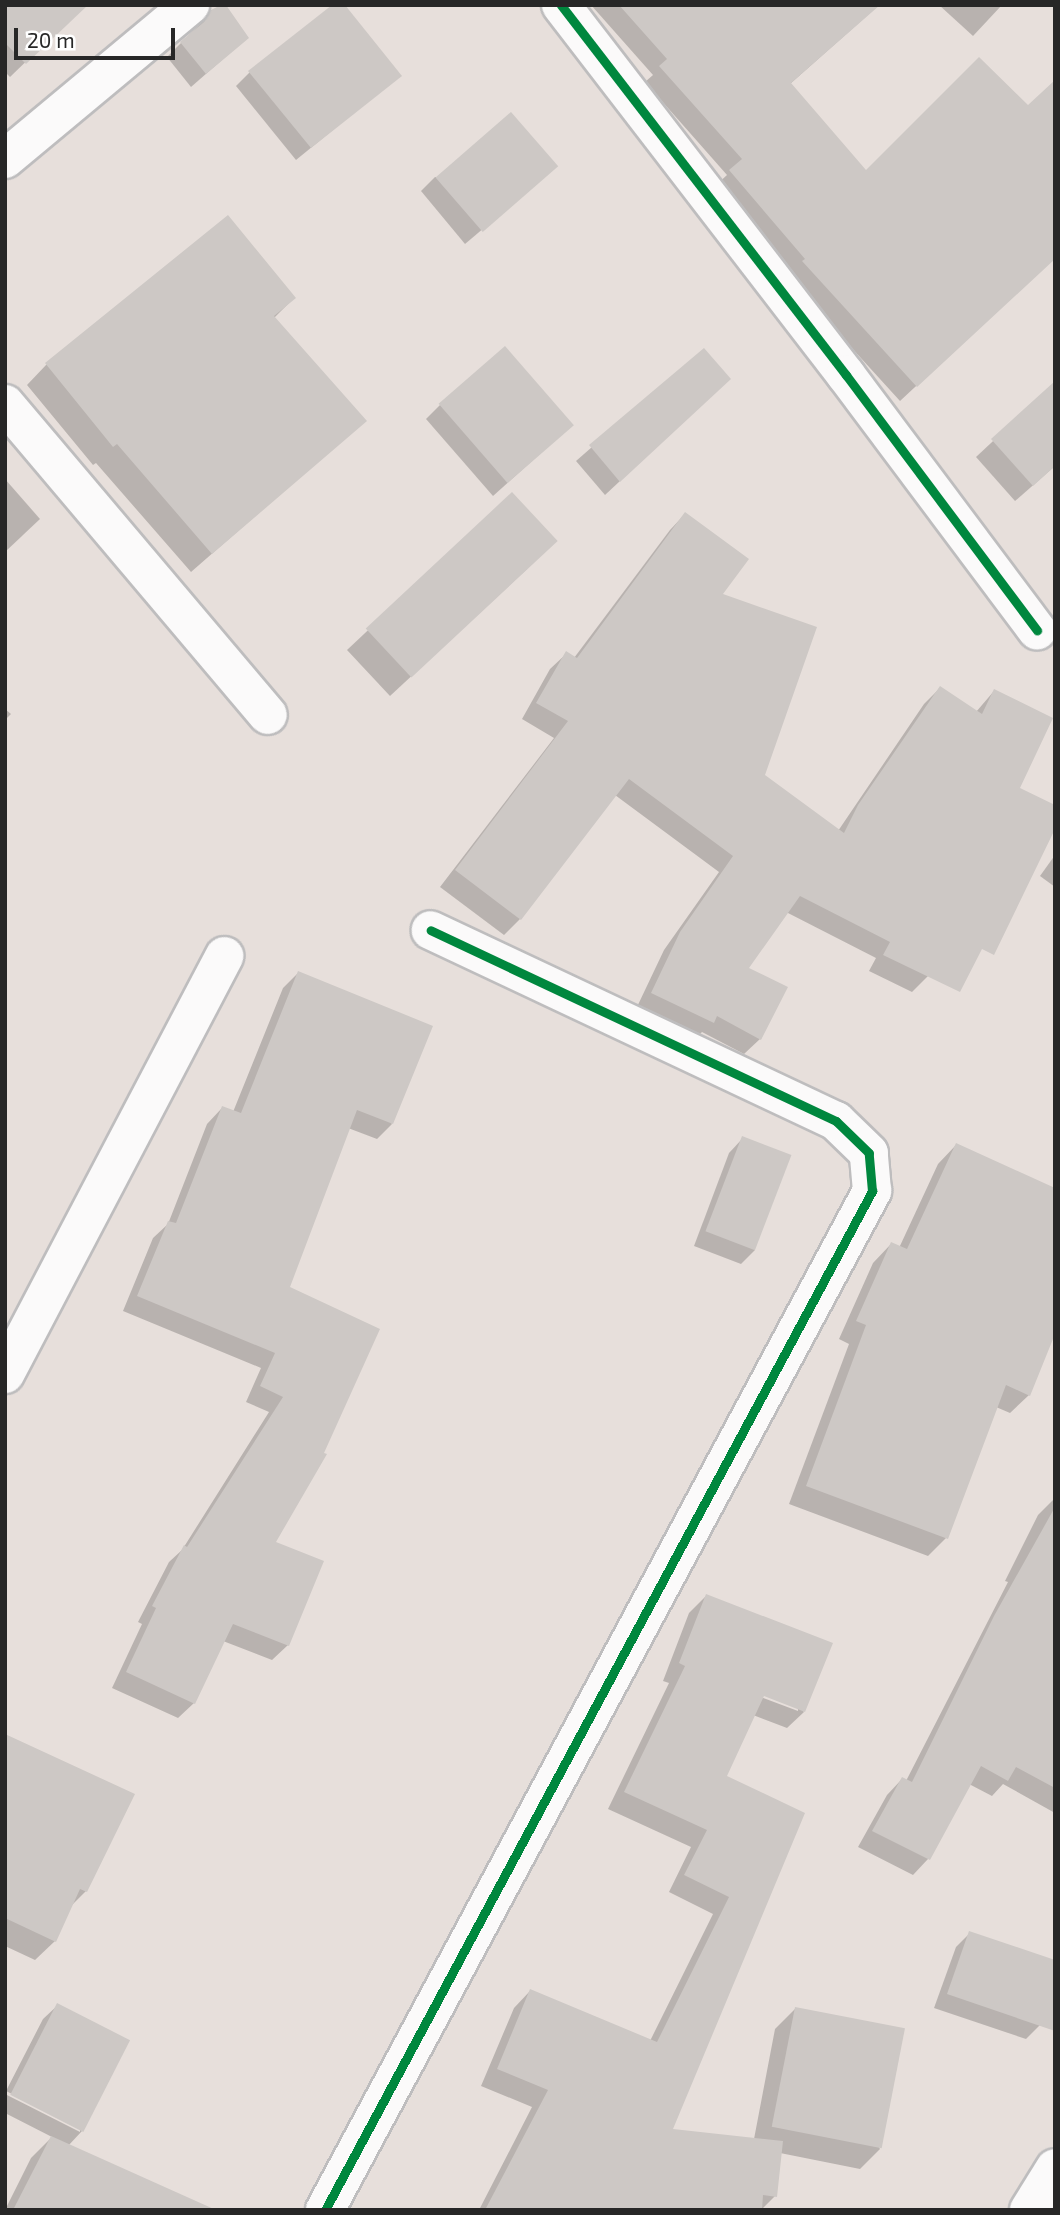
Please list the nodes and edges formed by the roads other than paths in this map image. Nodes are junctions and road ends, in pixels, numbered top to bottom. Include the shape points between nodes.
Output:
1 (190, 5) edge
2 (561, 5) edge
3 (5, 159) edge
4 (5, 404) edge
5 (1037, 630) dead end
6 (268, 715) dead end
7 (431, 930) dead end
8 (224, 956) dead end
9 (5, 1374) edge
10 (1055, 2168) edge
11 (325, 2210) edge
12 (1029, 2210) edge

1 - 3 street
2 - 5 street
4 - 6 street
7 - 11 street via 836,1121 869,1153 872,1191
8 - 9 street
10 - 12 street

